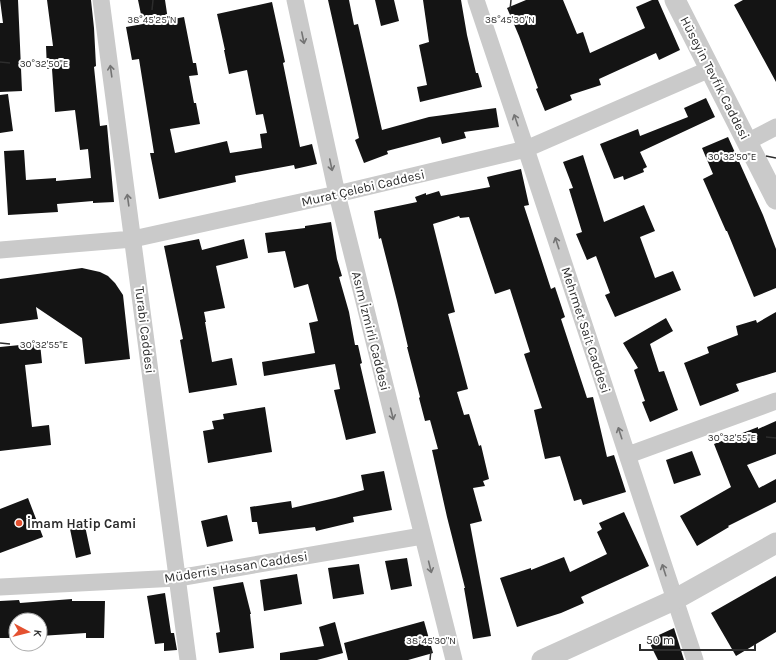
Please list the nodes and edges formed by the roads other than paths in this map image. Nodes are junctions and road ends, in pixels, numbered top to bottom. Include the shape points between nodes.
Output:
1 (101, 0) edge
2 (295, 0) edge
3 (476, 0) edge
4 (675, 0) edge
5 (710, 69) junction
6 (776, 127) edge
7 (748, 142) junction
8 (526, 150) junction
9 (337, 194) junction
10 (776, 199) edge
11 (133, 239) junction
12 (0, 250) edge
13 (776, 401) edge
14 (628, 455) junction
15 (422, 536) junction
16 (776, 543) edge
17 (178, 578) junction
18 (0, 587) edge
19 (674, 600) junction
20 (188, 660) edge
21 (454, 660) edge
22 (542, 660) edge
23 (695, 660) edge

11 -> 1 street, Turabi Caddesi
2 -> 9 street, Asım İzmirli Caddesi
8 -> 3 street, Mehrmet Sait Caddesi
4 - 5 street, Hüseyin Tevfik Caddesi
5 - 7 street, Hüseyin Tevfik Caddesi
5 - 8 street, Murat Çelebi Caddesi
6 - 7 street
7 - 10 street, Hüseyin Tevfik Caddesi
8 - 9 street, Murat Çelebi Caddesi
14 -> 8 street, Mehrmet Sait Caddesi
9 - 11 street, Murat Çelebi Caddesi
9 -> 15 street, Asım İzmirli Caddesi
11 - 12 street, Murat Çelebi Caddesi
11 - 17 street, Turabi Caddesi
13 - 14 street
19 -> 14 street, Mehrmet Sait Caddesi
15 - 17 street, Müderris Hasan Caddesi
15 -> 21 street, Asım İzmirli Caddesi
16 - 19 street
17 - 18 street, Müderris Hasan Caddesi
17 - 20 street, Turabi Caddesi
19 - 22 street
19 - 23 street, Mehrmet Sait Caddesi

